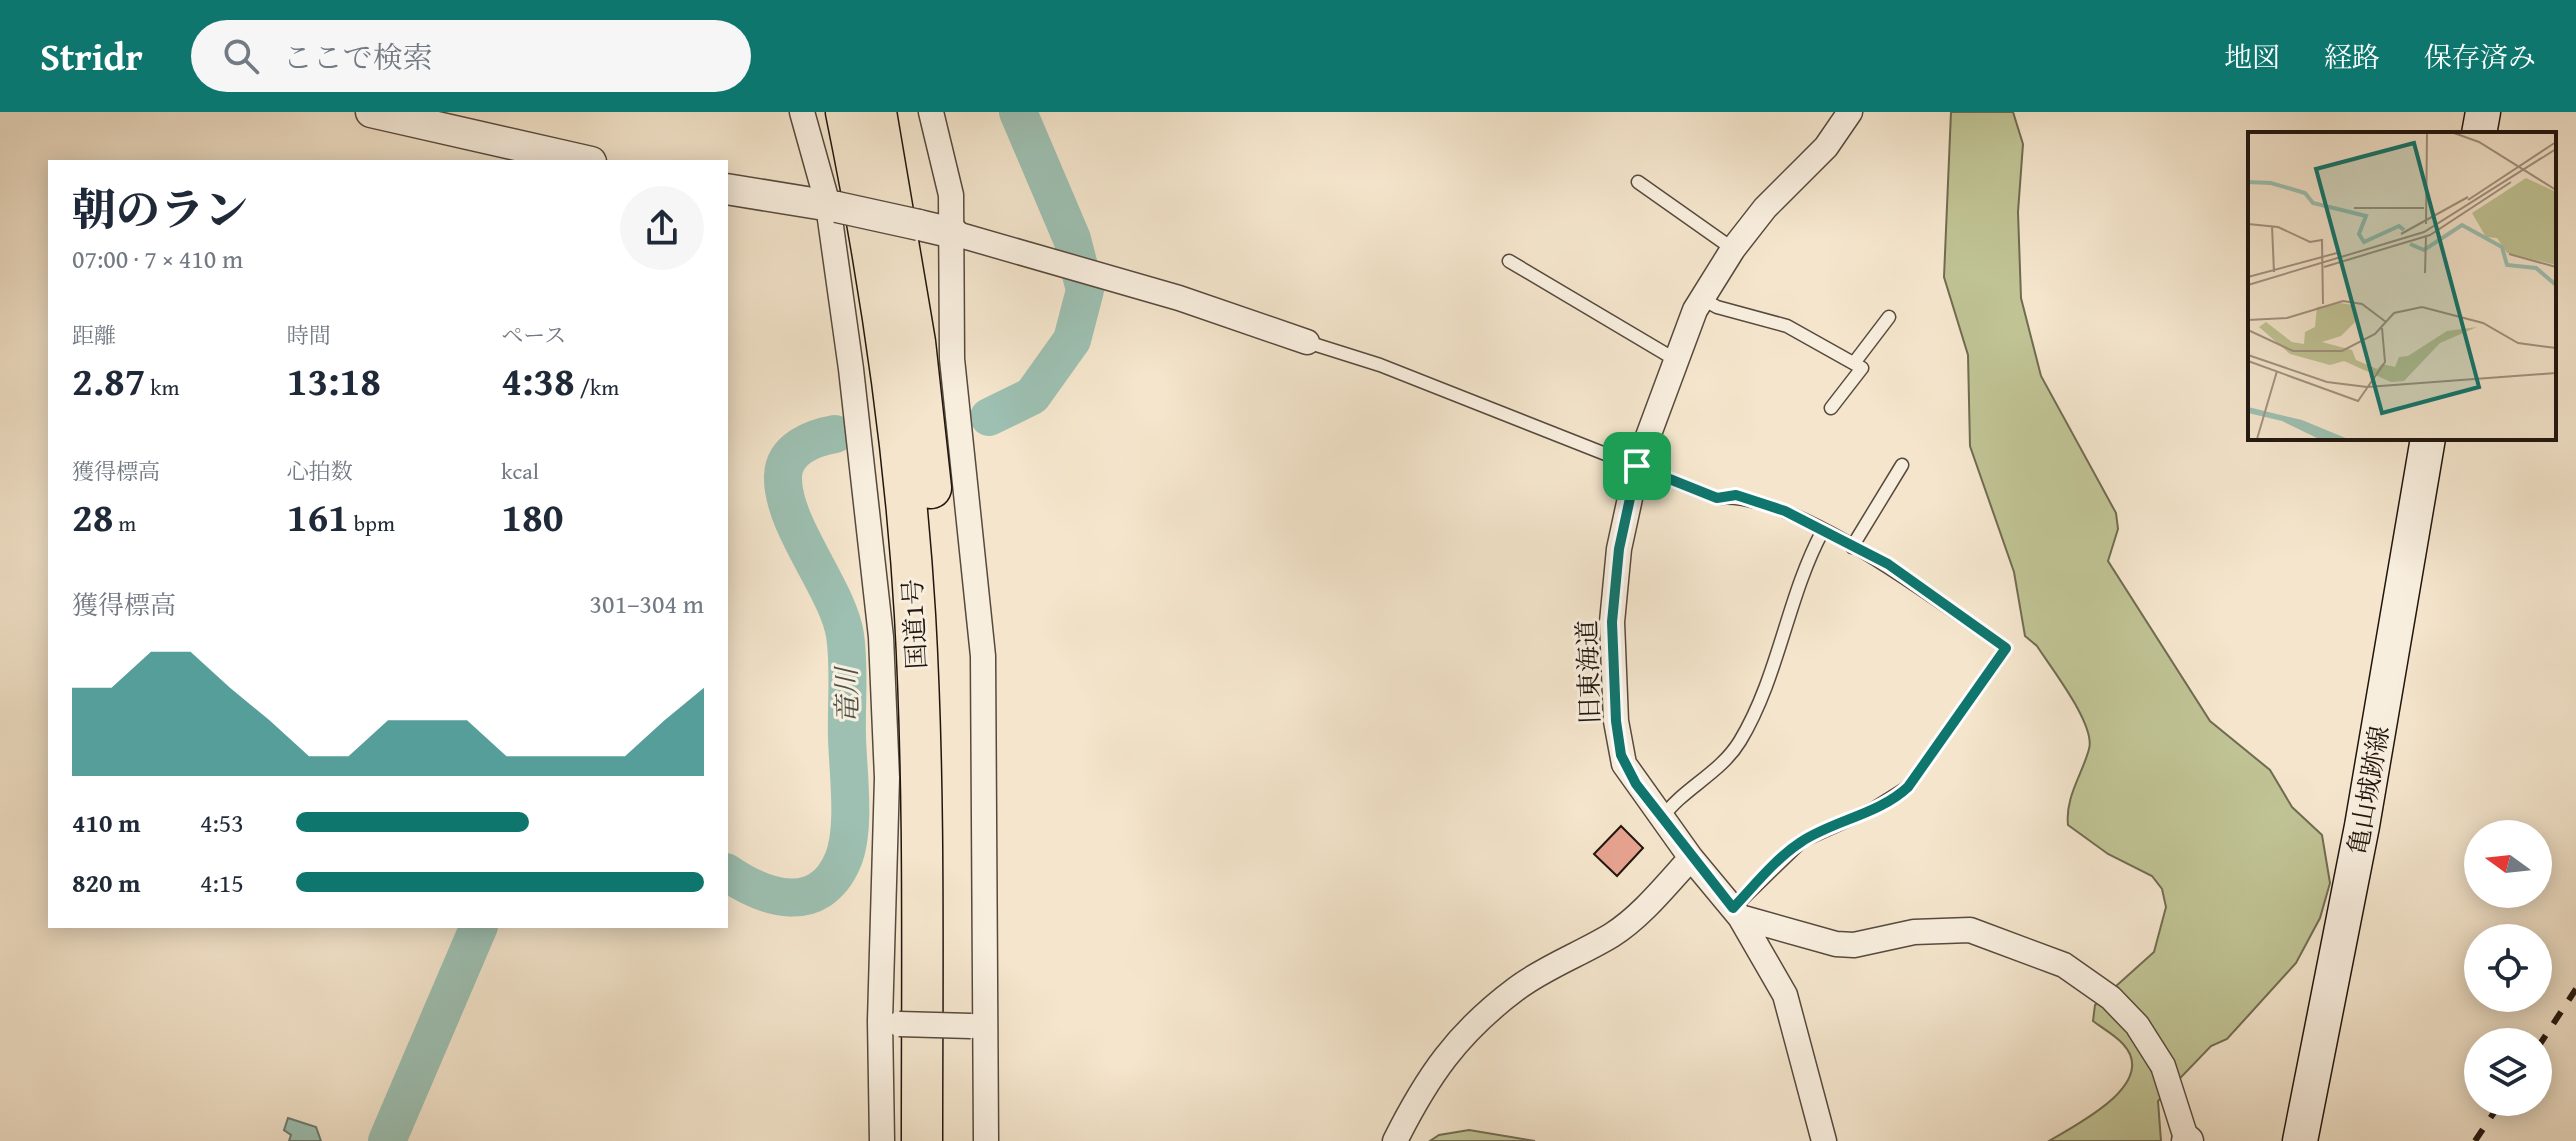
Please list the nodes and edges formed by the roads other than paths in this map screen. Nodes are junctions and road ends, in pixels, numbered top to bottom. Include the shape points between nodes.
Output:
1 (371, 112) edge
2 (802, 112) edge
3 (833, 112) edge
4 (931, 112) edge
5 (1850, 112) edge
6 (2483, 112) edge
7 (869, 126) edge
8 (2479, 132) edge
9 (582, 160) edge
10 (1638, 182) dead end
11 (728, 189) edge
12 (833, 206) junction
13 (953, 233) junction
14 (1733, 249) junction
15 (1509, 261) dead end
16 (1701, 298) junction
17 (1889, 317) dead end
18 (1307, 342) joint
19 (1676, 360) junction
20 (1854, 363) junction
21 (1831, 408) dead end
22 (2428, 440) edge
23 (1902, 465) dead end
24 (1637, 466) junction
25 (1822, 532) junction
26 (1852, 547) junction
27 (1662, 818) junction
28 (1691, 858) junction
29 (1736, 912) junction
30 (889, 1022) junction
31 (979, 1026) junction
32 (882, 1141) edge
33 (922, 1141) edge
34 (949, 1141) edge
35 (986, 1141) edge
36 (1395, 1141) edge
37 (1824, 1141) edge
38 (2188, 1141) edge
39 (2300, 1141) edge

1 - 9 street
2 - 12 street
3 - 7 highway via 838,129
4 - 13 street via 946,161
5 - 14 street, 旧東海道 via 1826,147
6 - 8 main road
7 - 33 highway, 国道1号 via 915,614
7 - 34 highway, 国道1号 via 919,372 943,615
10 - 14 lane
11 - 12 street
12 - 13 street, bridge
12 - 30 street via 881,637
13 - 18 street via 1105,275
13 - 31 street via 952,359 983,656
14 - 16 street, 旧東海道
15 - 19 lane
16 - 19 street, 旧東海道
16 - 20 lane via 1787,326
17 - 20 lane
18 - 24 lane via 1380,365
19 - 24 street, 旧東海道
20 - 21 lane via 1862,368
22 - 39 main road, 亀山城跡線 via 2362,826
23 - 26 lane
24 - 25 lane via 1717,498 1736,495 1785,511
24 - 27 street, 旧東海道 via 1619,549 1612,622 1616,721 1624,764
25 - 26 lane
25 - 27 lane via 1769,680 1742,738
26 - 29 lane via 1888,564 2006,648 1908,787 1802,841
27 - 28 street, 旧東海道
28 - 29 street, 旧東海道
28 - 36 street via 1615,933 1518,988 1477,1022 1424,1083
29 - 37 street, 旧東海道 via 1785,995
29 - 38 street via 1836,944 1970,930 2064,965 2104,992 2137,1025 2163,1066
30 - 31 street, bridge
30 - 32 street
31 - 35 street

